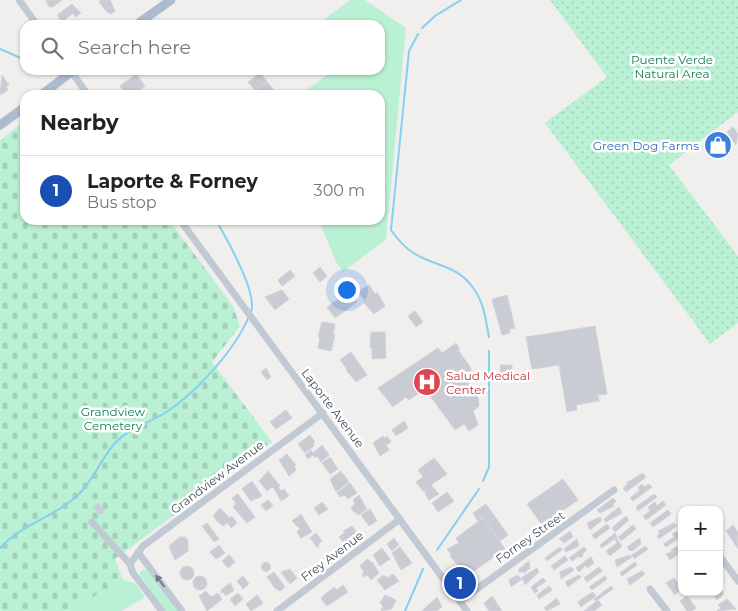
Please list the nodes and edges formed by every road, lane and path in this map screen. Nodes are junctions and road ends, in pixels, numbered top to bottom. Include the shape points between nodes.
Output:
1 (19, 0) edge
2 (171, 0) edge
3 (33, 20) edge
4 (143, 20) edge
5 (67, 75) edge
6 (75, 75) edge
7 (47, 90) edge
8 (85, 90) edge
9 (20, 110) edge
10 (0, 125) edge
11 (184, 225) edge
12 (323, 413) junction
13 (614, 490) dead end
14 (400, 519) junction
15 (92, 522) dead end
16 (138, 552) junction
17 (723, 560) edge
18 (130, 564) junction
19 (738, 581) edge
20 (650, 588) dead end
21 (460, 601) junction
22 (162, 611) edge
23 (182, 611) edge
24 (277, 611) edge
25 (467, 611) edge
26 (667, 611) edge

1 - 3 street
2 - 4 main road
5 - 7 main road
6 - 8 street
9 - 10 main road
11 - 12 street, Laporte Avenue
12 - 14 street, Laporte Avenue
12 - 16 street, Grandview Avenue
13 - 21 street, Forney Street
14 - 21 street, Laporte Avenue
14 - 24 street, Frey Avenue
15 - 18 street
16 - 18 street, Grandview Avenue
23 -> 16 street
17 - 19 street
18 - 22 street via 133,573
20 - 26 street
21 - 25 street, Laporte Avenue

